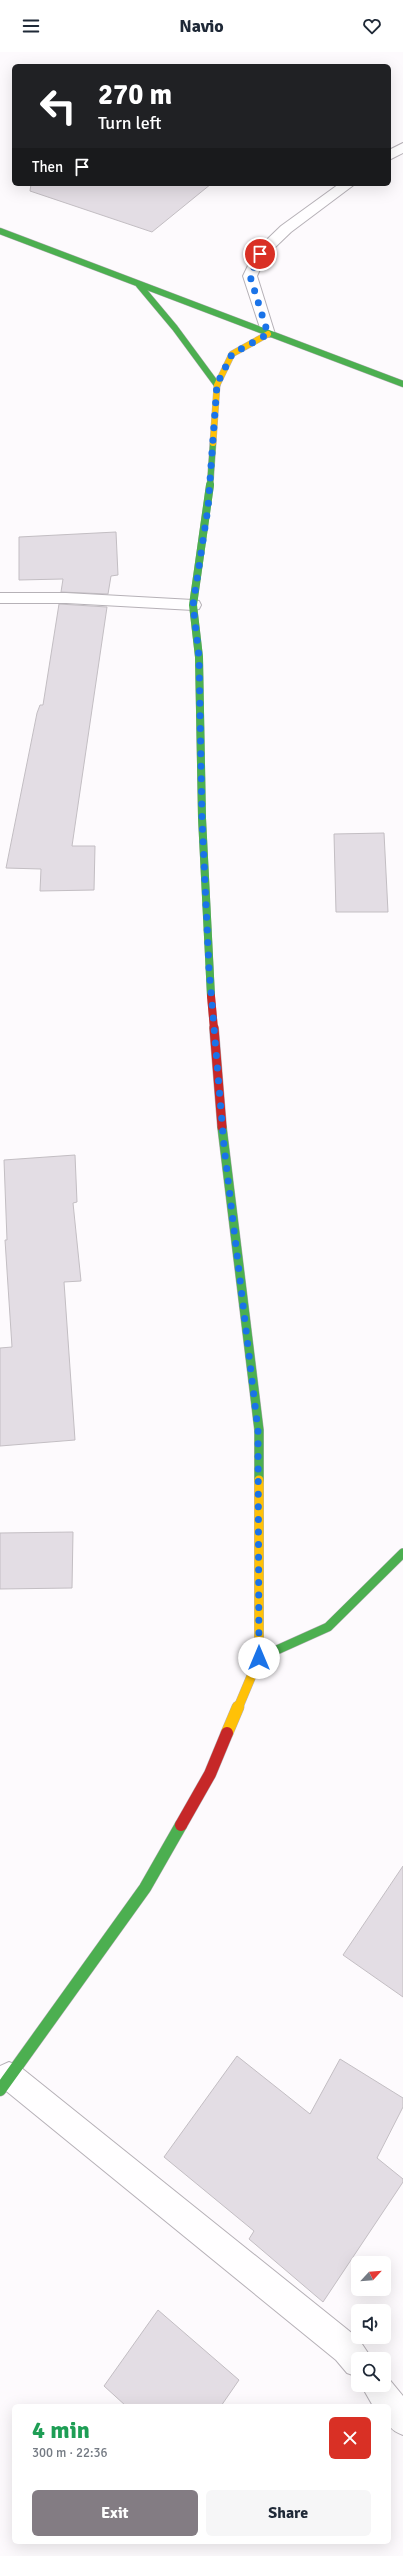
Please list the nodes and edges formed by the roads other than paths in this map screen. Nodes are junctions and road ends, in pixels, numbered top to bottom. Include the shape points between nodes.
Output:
1 (403, 147) edge
2 (391, 155) edge
3 (345, 186) edge
4 (0, 231) edge
5 (137, 283) junction
6 (268, 334) junction
7 (217, 384) junction
8 (403, 384) edge
9 (0, 598) edge
10 (193, 605) junction
11 (403, 1553) edge
12 (259, 1658) junction
13 (5, 2083) edge
14 (351, 2354) edge
15 (381, 2392) edge
16 (391, 2404) edge
17 (391, 2404) edge
18 (403, 2420) edge

1 - 2 street
3 - 6 street via 286,229 260,254 250,276
4 - 5 street via 99,266
5 - 6 street
5 - 7 street
6 - 7 street via 232,354
6 - 8 street
7 - 10 street via 208,508
9 - 10 street via 66,598
10 - 12 street via 199,657 202,818 210,975 224,1146 258,1430
11 - 12 street via 328,1627
12 - 13 street via 210,1774 145,1888
13 - 14 street
15 - 17 street
16 - 18 street

